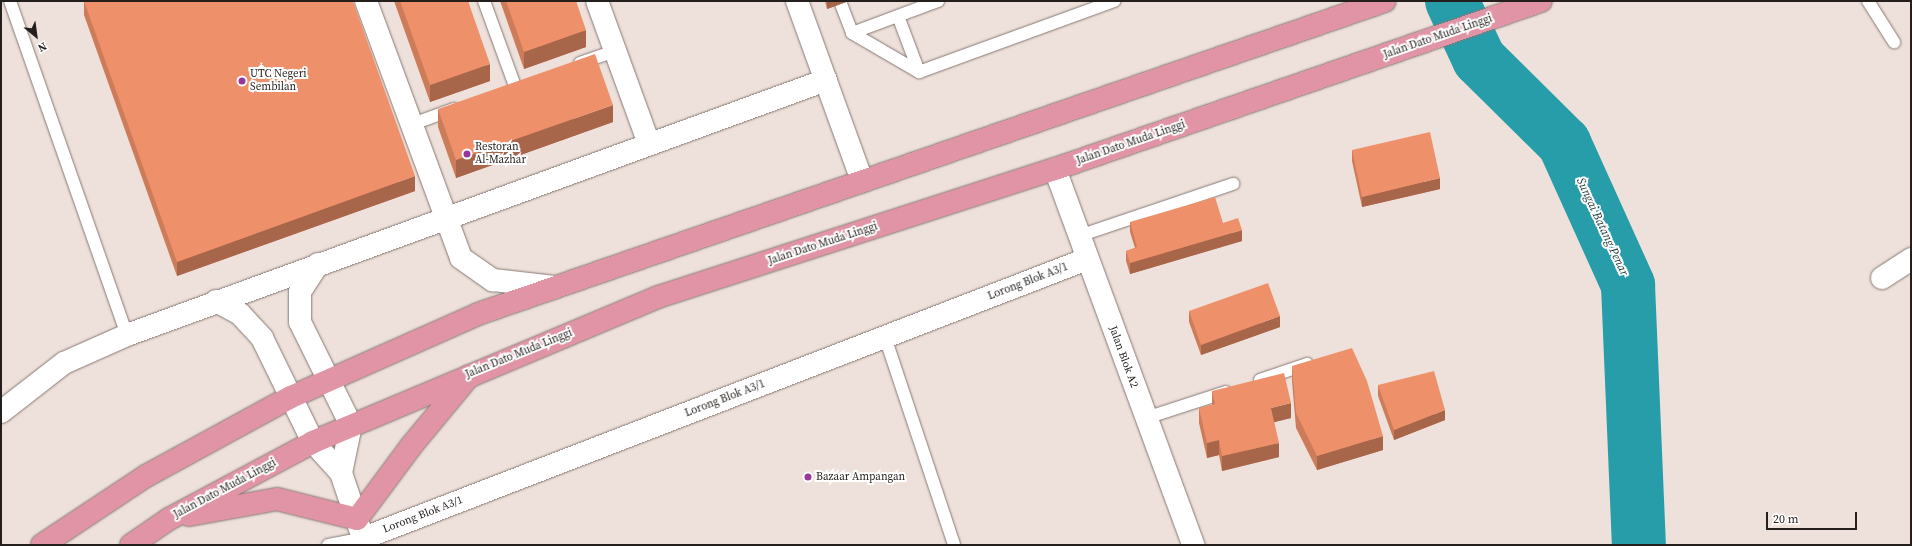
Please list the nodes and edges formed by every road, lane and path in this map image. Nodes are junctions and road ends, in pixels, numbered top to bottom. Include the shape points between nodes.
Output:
1 (10, 1) edge
2 (366, 1) edge
3 (484, 1) edge
4 (597, 1) edge
5 (797, 1) edge
6 (938, 1) edge
7 (1114, 1) edge
8 (1386, 1) edge
9 (1541, 1) edge
10 (1868, 1) edge
11 (841, 4) dead end
12 (898, 16) junction
13 (852, 33) junction
14 (1894, 42) dead end
15 (615, 51) junction
16 (565, 68) edge
17 (919, 72) junction
18 (826, 80) junction
19 (529, 81) edge
20 (515, 86) junction
21 (500, 92) edge
22 (462, 106) edge
23 (410, 125) junction
24 (649, 144) junction
25 (1055, 169) junction
26 (862, 182) junction
27 (1233, 184) dead end
28 (444, 218) junction
29 (1079, 236) junction
30 (1087, 259) junction
31 (1911, 259) edge
32 (318, 264) junction
33 (1882, 278) dead end
34 (555, 287) junction
35 (216, 301) junction
36 (127, 335) junction
37 (885, 337) junction
38 (1320, 360) edge
39 (471, 374) junction
40 (329, 380) junction
41 (291, 397) junction
42 (1, 412) edge
43 (1146, 418) junction
44 (351, 425) junction
45 (313, 442) junction
46 (341, 473) junction
47 (169, 519) junction
48 (362, 534) edge
49 (42, 545) edge
50 (131, 545) edge
51 (328, 545) edge
52 (954, 545) edge
53 (1193, 545) edge

1 - 36 lane
2 - 23 street
3 - 20 lane
4 - 15 street
5 - 18 street
6 - 12 lane
7 - 17 lane
8 - 26 highway
9 - 25 highway, Jalan Dato Muda Linggi
10 - 14 lane
11 - 13 lane
12 - 13 lane
12 - 17 lane
13 - 17 lane
15 - 16 lane
15 - 24 street
18 - 24 street
18 - 26 street
19 - 20 lane
20 - 21 lane
22 - 23 lane
23 - 28 street
24 - 28 street
25 - 29 street, Jalan Blok A2
25 - 39 highway, Jalan Dato Muda Linggi via 658,297
26 - 34 highway
27 - 29 lane
28 - 32 street
28 - 34 street via 461,258 493,280
29 - 30 street, Jalan Blok A2
30 - 37 street, Lorong Blok A3/1
30 - 43 street, Jalan Blok A2
31 - 33 street
32 - 35 street
32 - 40 street via 300,292 300,322
34 - 40 highway via 478,314
35 - 36 street
35 - 41 street via 240,314 262,338
36 - 42 street via 64,363
37 - 48 street, Lorong Blok A3/1
37 - 52 lane
38 - 43 lane
39 - 44 highway, Jalan Dato Muda Linggi
39 - 48 highway via 412,445
40 - 41 highway
40 - 44 street
41 - 45 street
41 - 49 highway via 146,476
43 - 53 street, Jalan Blok A2
44 - 45 highway, Jalan Dato Muda Linggi
44 - 46 street
45 - 46 street
45 - 47 highway, Jalan Dato Muda Linggi
46 - 48 street
47 - 48 highway via 277,499
47 - 50 highway, Jalan Dato Muda Linggi
48 - 51 lane

